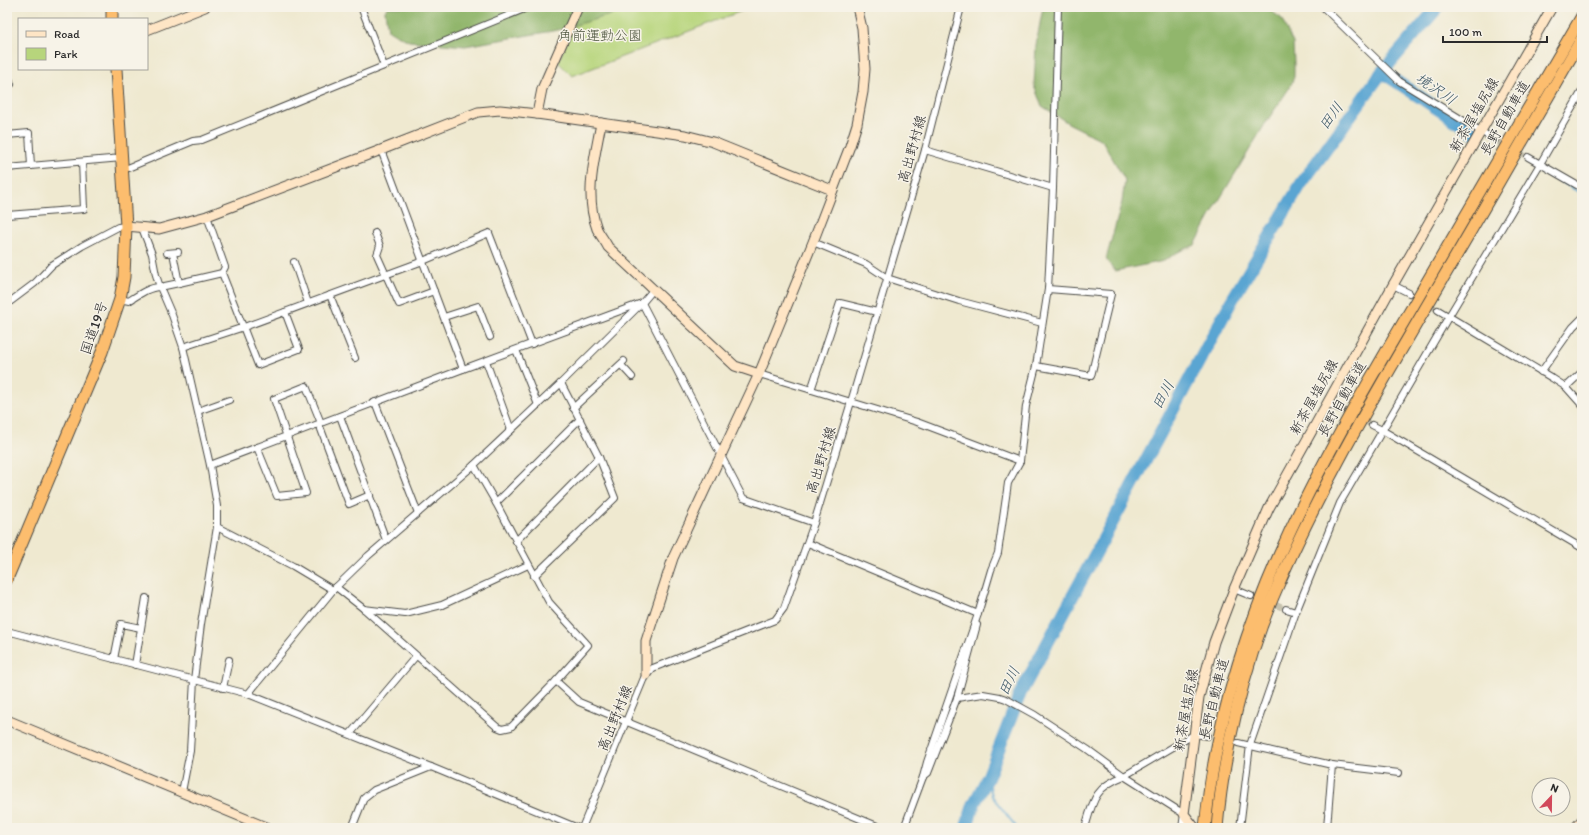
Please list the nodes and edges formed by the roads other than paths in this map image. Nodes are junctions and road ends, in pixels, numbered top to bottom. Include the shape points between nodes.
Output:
1 (112, 7) edge
2 (205, 7) edge
3 (361, 7) edge
4 (529, 7) edge
5 (578, 7) edge
6 (857, 7) edge
7 (961, 7) edge
8 (1058, 7) edge
9 (1323, 7) edge
10 (1552, 7) edge
11 (1582, 16) edge
12 (112, 18) edge
13 (148, 30) edge
14 (1582, 38) edge
15 (384, 66) junction
16 (116, 70) edge
17 (7, 73) edge
18 (11, 84) dead end
19 (1582, 91) edge
20 (537, 114) junction
21 (601, 123) junction
22 (1481, 132) junction
23 (7, 135) edge
24 (1495, 140) tunnel mouth
25 (382, 150) junction
26 (925, 150) junction
27 (1528, 157) tunnel mouth
28 (122, 158) junction
29 (82, 162) junction
30 (1540, 164) junction
31 (31, 166) junction
32 (7, 168) edge
33 (123, 170) junction
34 (1053, 188) junction
35 (1582, 188) edge
36 (832, 190) junction
37 (7, 215) edge
38 (207, 216) junction
39 (126, 226) junction
40 (142, 228) junction
41 (375, 233) dead end
42 (813, 242) junction
43 (173, 252) dead end
44 (294, 262) dead end
45 (423, 262) junction
46 (222, 273) junction
47 (385, 275) junction
48 (887, 278) junction
49 (179, 282) junction
50 (1393, 285) junction
51 (160, 286) junction
52 (1048, 289) junction
53 (653, 290) junction
54 (434, 291) junction
55 (1409, 294) tunnel mouth
56 (330, 295) junction
57 (120, 299) junction
58 (308, 303) junction
59 (642, 303) junction
60 (7, 304) edge
61 (1438, 310) tunnel mouth
62 (285, 312) junction
63 (877, 312) junction
64 (1449, 316) junction
65 (444, 317) junction
66 (1582, 318) edge
67 (1042, 323) junction
68 (244, 327) junction
69 (490, 337) dead end
70 (532, 344) junction
71 (183, 347) junction
72 (516, 350) junction
73 (355, 358) dead end
74 (486, 361) junction
75 (1036, 366) junction
76 (463, 369) junction
77 (1540, 372) junction
78 (1582, 372) edge
79 (759, 374) junction
80 (632, 377) dead end
81 (561, 383) junction
82 (1566, 387) junction
83 (811, 390) junction
84 (229, 400) dead end
85 (375, 402) junction
86 (851, 402) junction
87 (1327, 403) junction
88 (538, 405) junction
89 (1582, 405) edge
90 (574, 408) junction
91 (1341, 410) tunnel mouth
92 (198, 411) junction
93 (340, 416) junction
94 (580, 419) junction
95 (320, 424) junction
96 (1372, 425) tunnel mouth
97 (511, 430) junction
98 (1382, 430) junction
99 (287, 436) junction
100 (258, 447) junction
101 (721, 454) junction
102 (599, 457) junction
103 (1020, 461) junction
104 (210, 465) junction
105 (474, 465) junction
106 (370, 495) junction
107 (496, 503) junction
108 (418, 513) junction
109 (814, 524) junction
110 (217, 527) junction
111 (386, 540) junction
112 (516, 541) junction
113 (808, 543) junction
114 (1582, 548) edge
115 (528, 565) junction
116 (534, 576) junction
117 (7, 579) edge
118 (335, 588) junction
119 (1234, 589) junction
120 (1251, 596) tunnel mouth
121 (146, 598) dead end
122 (1286, 609) tunnel mouth
123 (364, 610) junction
124 (1296, 612) junction
125 (978, 614) junction
126 (141, 628) junction
127 (7, 631) edge
128 (416, 656) junction
129 (114, 660) junction
130 (229, 660) dead end
131 (135, 665) junction
132 (646, 675) junction
133 (194, 680) junction
134 (556, 681) junction
135 (224, 688) junction
136 (248, 694) junction
137 (956, 698) junction
138 (7, 720) edge
139 (626, 722) junction
140 (350, 734) junction
141 (1195, 734) junction
142 (1207, 736) dead end
143 (1238, 743) dead end
144 (1250, 745) junction
145 (1332, 765) junction
146 (431, 766) junction
147 (1399, 773) dead end
148 (1124, 776) junction
149 (923, 777) junction
150 (182, 792) junction
151 (1184, 814) junction
152 (1582, 820) edge
153 (268, 828) edge
154 (352, 828) edge
155 (578, 828) edge
156 (582, 828) edge
157 (882, 828) edge
158 (904, 828) edge
159 (1085, 828) edge
160 (1182, 828) edge
161 (1195, 828) edge
162 (1205, 828) edge
163 (1217, 828) edge
164 (1240, 828) edge
165 (1327, 828) edge
166 (1575, 828) edge

1 - 12 highway
2 - 13 street
3 - 15 street
4 - 15 street
5 - 20 street via 542,89
6 - 36 street via 864,50 863,92 857,124
7 - 26 street, 高出野村線
8 - 34 street
9 - 22 street via 1398,80
10 - 22 street, 新茶屋塩尻線
11 - 162 highway, 長野自動車道 via 1353,408 1284,541 1262,594 1229,693 1212,773
14 - 163 highway, 長野自動車道 via 1364,413 1324,485 1295,547 1272,600 1241,696 1231,736
15 - 33 street
16 - 28 highway, 国道19号
17 - 18 street
19 - 30 street
20 - 21 street
20 - 25 street via 500,110 478,112
21 - 36 street via 685,135 712,142
21 - 53 street via 590,190 592,211 598,230 608,247
22 - 24 street
22 - 50 street, 新茶屋塩尻線
23 - 31 street via 29,133
25 - 38 street
25 - 45 street
26 - 34 street
26 - 48 street, 高出野村線
27 - 30 street
28 - 29 street
28 - 33 highway, 国道19号
29 - 31 street
29 - 37 street via 84,209
30 - 35 street
30 - 64 street
31 - 32 street
33 - 39 highway, 国道19号
34 - 52 street
36 - 42 street
38 - 40 street via 159,229
38 - 46 street via 225,267
39 - 40 street
39 - 57 highway, 国道19号 via 124,277
39 - 60 street via 118,227 52,265 35,283
40 - 51 street
41 - 47 street via 380,246 377,255
42 - 48 street via 866,264
42 - 79 street
43 - 49 street
44 - 58 street
45 - 47 street
45 - 54 street
45 - 70 street via 489,233
46 - 49 street
46 - 68 street
47 - 54 street via 398,304
47 - 56 street
48 - 63 street, 高出野村線
48 - 67 street via 959,301
49 - 51 street
50 - 55 street
50 - 87 street, 新茶屋塩尻線
51 - 57 street via 144,291 129,301
51 - 71 street
52 - 67 street
52 - 75 street via 1111,294 1092,376
53 - 59 street
53 - 79 street via 735,366
54 - 65 street
56 - 58 street
56 - 73 street
57 - 117 highway, 国道19号 via 102,352
58 - 62 street
59 - 70 street
59 - 81 street
59 - 101 street
61 - 64 street
62 - 68 street
62 - 68 street via 299,349 258,365
63 - 83 street via 840,303
63 - 86 street, 高出野村線
64 - 77 street
64 - 98 street
65 - 69 street via 478,306
65 - 76 street
66 - 77 street
67 - 75 street
68 - 71 street
70 - 72 street
71 - 92 street
72 - 74 street
72 - 88 street
74 - 76 street
74 - 97 street
75 - 103 street via 1026,406
76 - 85 street
77 - 82 street
78 - 82 street
79 - 83 street
79 - 101 street
80 - 90 street via 623,363
81 - 88 street
81 - 90 street
82 - 89 street
83 - 86 street
84 - 92 street
85 - 93 street
85 - 108 street
86 - 103 street via 917,422
86 - 109 street, 高出野村線
87 - 91 street
87 - 119 street, 新茶屋塩尻線 via 1269,508
88 - 97 street
90 - 94 street
92 - 104 street
93 - 95 street
93 - 106 street
94 - 102 street
94 - 107 street
95 - 99 street
95 - 99 street via 306,386 274,399
95 - 106 street via 349,504
96 - 98 street
97 - 105 street
98 - 114 street
98 - 124 street via 1340,503
99 - 100 street
99 - 100 street via 306,493 277,496
100 - 104 street
101 - 109 street via 743,498
101 - 132 street via 673,558 646,641
102 - 112 street
102 - 116 street via 615,498
103 - 125 street via 1008,483 998,553
104 - 110 street via 217,506
105 - 107 street
105 - 108 street
106 - 111 street
107 - 112 street
108 - 111 street
109 - 113 street, 高出野村線
110 - 118 street
110 - 133 street
111 - 118 street
112 - 115 street
113 - 125 street
113 - 132 street, 高出野村線 via 784,608 775,620 653,668
115 - 116 street
115 - 123 street via 442,606 405,614
116 - 134 street via 548,602 588,645
118 - 123 street
118 - 136 street
119 - 120 street
119 - 141 street, 新茶屋塩尻線 via 1214,642 1199,697
121 - 126 street
122 - 124 street
123 - 128 street
124 - 144 street
125 - 137 street via 977,629
125 - 149 street
126 - 129 street via 121,624
126 - 131 street
127 - 129 street
128 - 134 street via 502,729 511,727
128 - 140 street
129 - 131 street
130 - 135 street
131 - 133 street
132 - 139 street, 高出野村線
133 - 135 street
133 - 150 street via 190,744
134 - 139 street via 579,702
135 - 136 street
136 - 140 street
137 - 148 street via 983,694 1006,699 1036,715
137 - 149 street via 928,773
138 - 150 street
139 - 156 street, 高出野村線
139 - 157 street
140 - 146 street
141 - 142 street
141 - 148 street
141 - 151 street, 新茶屋塩尻線
143 - 144 street
144 - 145 street
144 - 164 street
145 - 147 street
145 - 165 street
146 - 154 street via 374,790 364,798
146 - 155 street
148 - 151 street
148 - 159 street via 1112,781 1097,793 1091,804
149 - 158 street
150 - 153 street
151 - 160 street
151 - 161 street
152 - 166 street

